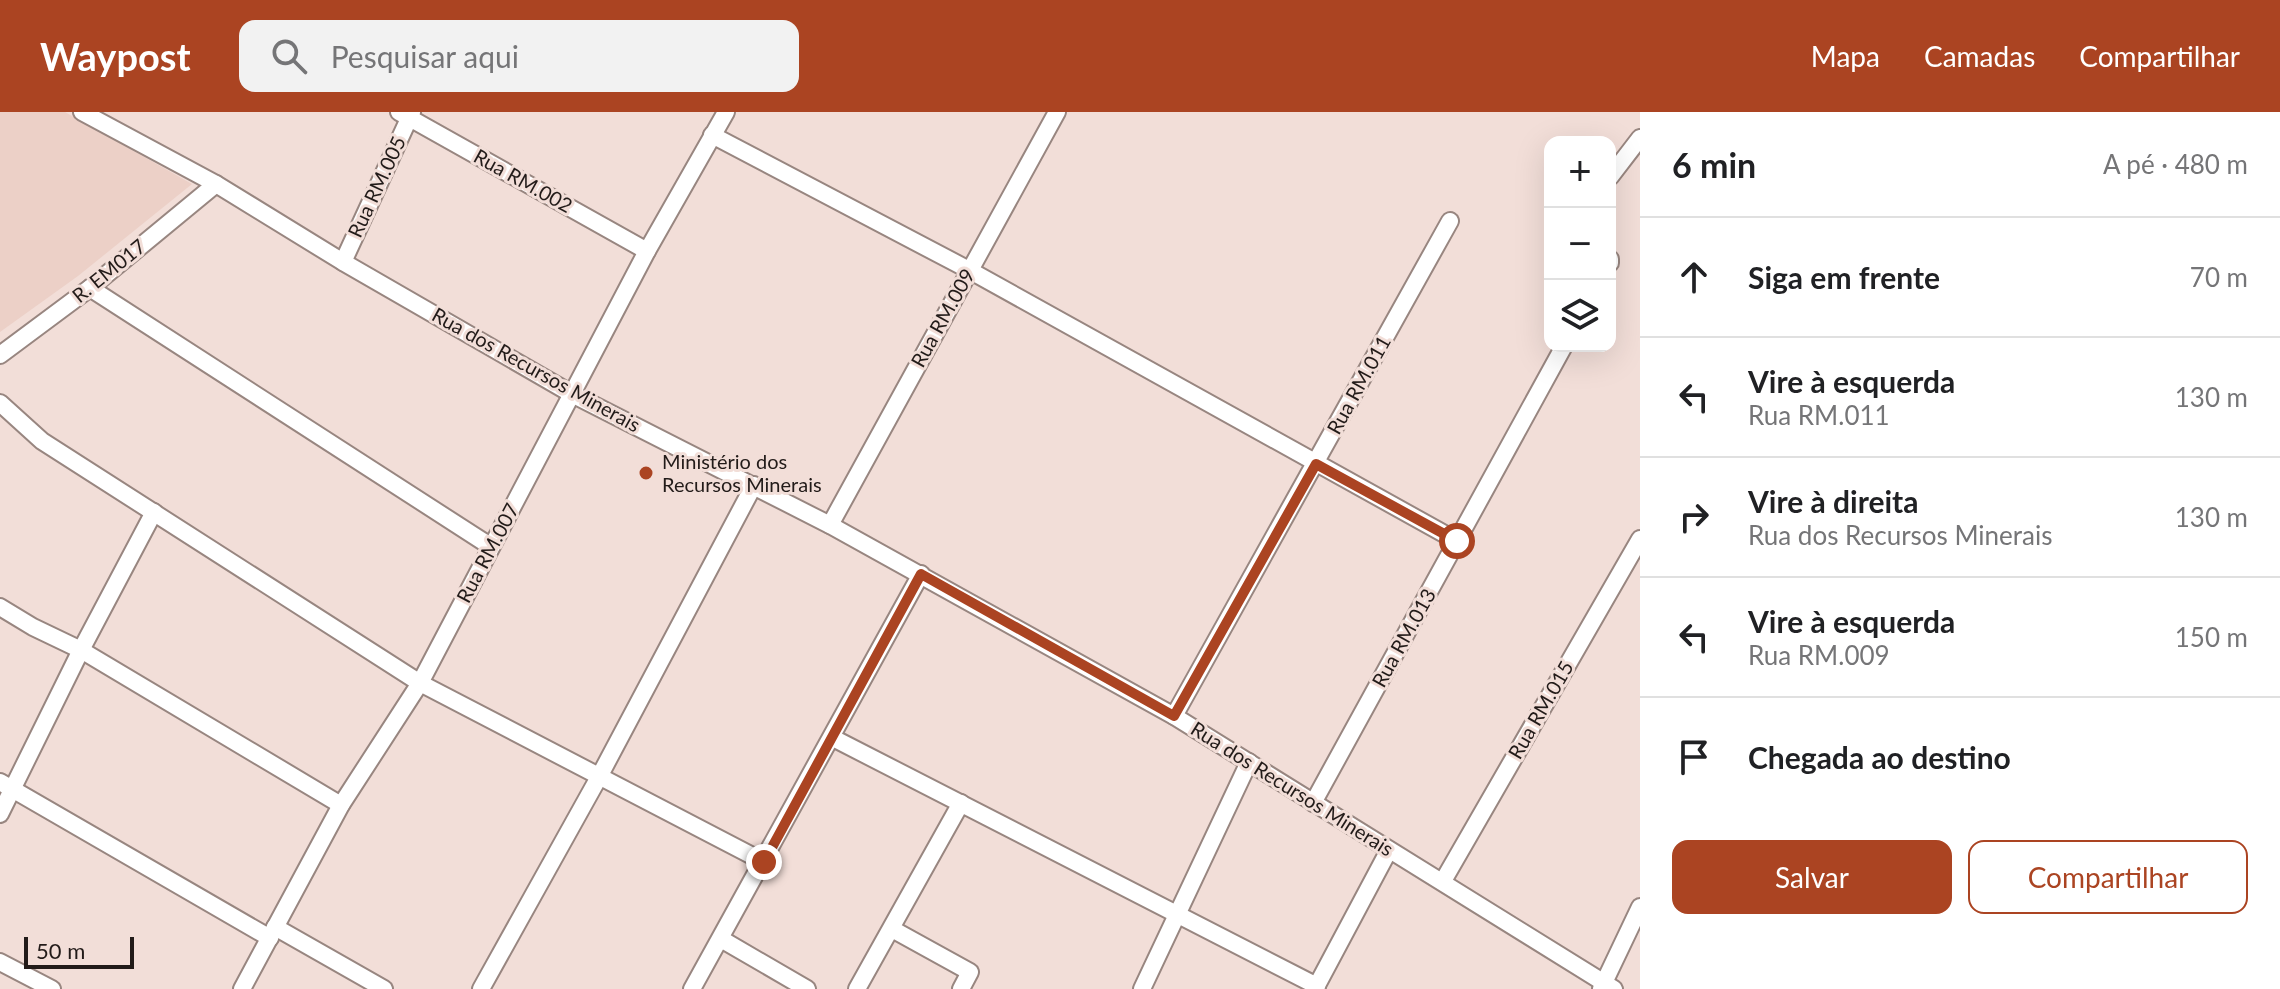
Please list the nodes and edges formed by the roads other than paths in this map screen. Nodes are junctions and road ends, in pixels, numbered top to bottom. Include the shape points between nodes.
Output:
1 (82, 112) edge
2 (1057, 112) edge
3 (407, 114) edge
4 (720, 114) edge
5 (712, 135) junction
6 (1640, 138) edge
7 (1616, 169) edge
8 (216, 184) junction
9 (1450, 221) dead end
10 (647, 251) junction
11 (343, 262) junction
12 (969, 270) junction
13 (90, 288) junction
14 (1561, 352) edge
15 (0, 355) edge
16 (572, 394) junction
17 (0, 403) edge
18 (1316, 464) junction
19 (754, 485) junction
20 (154, 512) junction
21 (830, 525) junction
22 (1640, 539) edge
23 (1457, 541) junction
24 (490, 546) junction
25 (921, 574) junction
26 (0, 607) edge
27 (81, 650) junction
28 (420, 683) junction
29 (1174, 716) junction
30 (833, 738) junction
31 (1249, 762) junction
32 (599, 777) junction
33 (6, 786) edge
34 (961, 803) junction
35 (1313, 803) junction
36 (341, 805) junction
37 (0, 814) edge
38 (1389, 850) junction
39 (764, 862) junction
40 (1443, 881) junction
41 (1640, 907) edge
42 (1179, 914) junction
43 (892, 929) junction
44 (272, 932) junction
45 (721, 939) junction
46 (0, 962) edge
47 (1316, 987) edge
48 (1606, 987) edge
49 (52, 989) edge
50 (242, 989) edge
51 (384, 989) edge
52 (481, 989) edge
53 (692, 989) edge
54 (807, 989) edge
55 (857, 989) edge
56 (961, 989) edge
57 (1142, 989) edge

1 - 8 street, Rua dos Recursos Minerais
2 - 12 street, Rua RM.009
3 - 10 street, Rua RM.002
3 - 11 street, Rua RM.005
4 - 5 street, Rua RM.007
5 - 10 street, Rua RM.007
5 - 12 street
6 - 7 street
8 - 11 street, Rua dos Recursos Minerais
8 - 13 street, R. EM017
9 - 18 street, Rua RM.011
10 - 16 street, Rua RM.007
11 - 16 street, Rua dos Recursos Minerais
12 - 18 street
12 - 21 street, Rua RM.009
13 - 15 street, R. EM017
13 - 24 street
14 - 23 street, Rua RM.013
16 - 19 street, Rua dos Recursos Minerais
16 - 24 street, Rua RM.007
17 - 20 street via 42,441
18 - 23 street
18 - 29 street, Rua RM.011
19 - 21 street, Rua dos Recursos Minerais
19 - 32 street
20 - 27 street
20 - 28 street
21 - 25 street, Rua dos Recursos Minerais
22 - 40 street, Rua RM.015
23 - 35 street, Rua RM.013
24 - 28 street, Rua RM.007
25 - 29 street, Rua dos Recursos Minerais
25 - 30 street
26 - 27 street
27 - 33 street
27 - 36 street
28 - 32 street
28 - 36 street, Rua RM.007
29 - 31 street, Rua dos Recursos Minerais
30 - 34 street
30 - 39 street
31 - 35 street, Rua dos Recursos Minerais
31 - 42 street
32 - 39 street
32 - 52 street
33 - 37 street
33 - 44 street
34 - 42 street
34 - 43 street
35 - 38 street, Rua dos Recursos Minerais
36 - 44 street, Rua RM.007
38 - 40 street, Rua dos Recursos Minerais
38 - 47 street
39 - 45 street
40 - 48 street, Rua dos Recursos Minerais
41 - 48 street
42 - 47 street
42 - 57 street
43 - 55 street
43 - 56 street via 970,972
44 - 50 street, Rua RM.007
44 - 51 street
45 - 53 street
45 - 54 street
46 - 49 street

